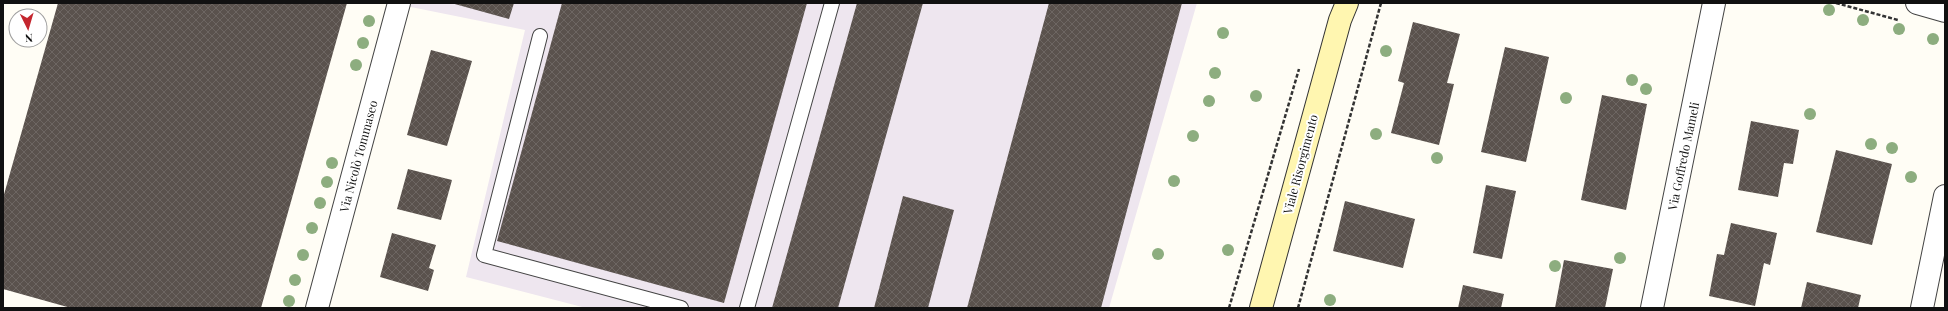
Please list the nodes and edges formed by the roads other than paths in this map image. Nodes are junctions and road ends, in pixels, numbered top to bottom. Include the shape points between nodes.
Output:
1 (399, 3) edge
2 (832, 3) edge
3 (1714, 3) edge
4 (1917, 3) edge
5 (1343, 9) edge
6 (1945, 11) edge
7 (540, 36) dead end
8 (1945, 196) edge
9 (317, 308) edge
10 (681, 308) edge
11 (747, 308) edge
12 (1261, 308) edge
13 (1652, 308) edge
14 (1922, 308) edge

1 - 9 street, Via Nicolò Tommaseo
2 - 11 lane
3 - 13 street, Via Goffredo Mameli
4 - 6 street
5 - 12 street, Viale Risorgimento
7 - 10 lane via 484,255
8 - 14 street

